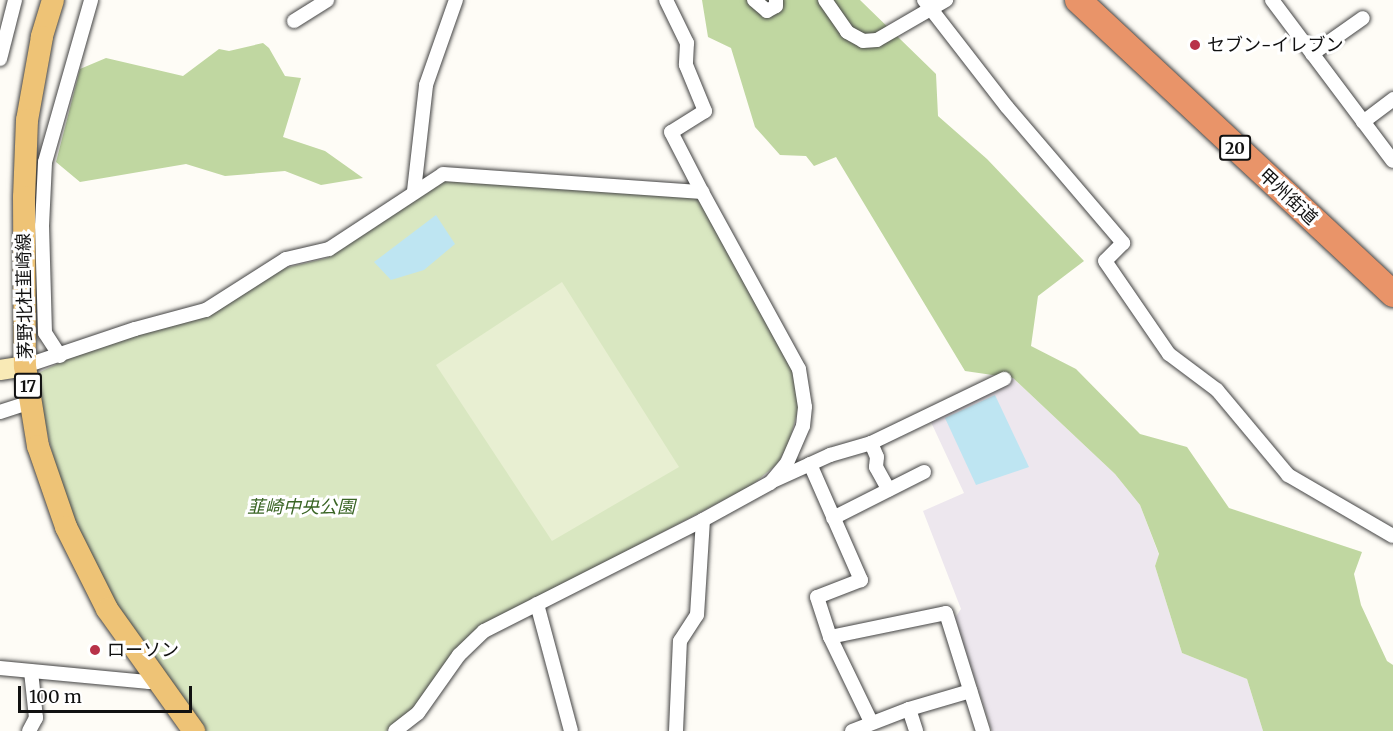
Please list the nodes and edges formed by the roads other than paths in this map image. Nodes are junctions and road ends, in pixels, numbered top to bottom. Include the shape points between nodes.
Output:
1 (15, 0) edge
2 (53, 0) edge
3 (91, 0) edge
4 (327, 0) edge
5 (456, 0) edge
6 (666, 0) edge
7 (754, 0) edge
8 (776, 0) edge
9 (825, 0) edge
10 (946, 0) edge
11 (1272, 0) edge
12 (927, 4) edge
13 (1090, 4) edge
14 (1363, 18) dead end
15 (294, 21) dead end
16 (1312, 54) junction
17 (0, 59) edge
18 (1393, 99) edge
19 (1363, 122) junction
20 (1393, 161) edge
21 (695, 178) junction
22 (682, 189) junction
23 (414, 191) junction
24 (702, 192) junction
25 (1393, 294) edge
26 (60, 356) junction
27 (26, 366) junction
28 (0, 370) edge
29 (1004, 379) dead end
30 (30, 402) junction
31 (0, 412) edge
32 (871, 443) junction
33 (810, 464) junction
34 (924, 472) dead end
35 (770, 483) junction
36 (889, 490) junction
37 (833, 518) junction
38 (703, 520) junction
39 (1393, 536) edge
40 (537, 604) junction
41 (830, 637) junction
42 (0, 668) edge
43 (31, 671) junction
44 (155, 677) junction
45 (970, 691) junction
46 (909, 709) junction
47 (871, 722) junction
48 (29, 731) edge
49 (194, 731) edge
50 (395, 731) edge
51 (572, 731) edge
52 (676, 731) edge
53 (852, 731) edge
54 (916, 731) edge
55 (983, 731) edge

1 - 17 street
2 - 27 main road, 茅野北杜韮崎線 / 17 via 27,120
3 - 26 street via 45,162 45,333
4 - 15 street
5 - 23 street via 426,85
6 - 21 street via 687,43 686,65 705,111 671,132
7 - 8 street via 767,11 776,6
9 - 12 street via 847,32 863,41 877,40
10 - 12 street
11 - 16 street
12 - 39 street via 1007,107 1123,243 1105,261 1168,354 1217,390 1288,475
13 - 25 highway, 甲州街道 / 20
14 - 16 street
16 - 19 street
18 - 19 street
19 - 20 street
21 - 22 street
21 - 24 street
22 - 23 street via 443,174
22 - 24 street
23 - 26 street via 329,249 286,260 251,278 206,310 115,335
24 - 35 street via 799,369 805,407 803,426 787,463
26 - 27 street
27 - 28 street
27 - 30 main road, 茅野北杜韮崎線 / 17
29 - 32 street
30 - 31 street
30 - 44 main road, 茅野北杜韮崎線 / 17 via 43,467 66,527 107,609
32 - 33 street
32 - 36 street via 877,457 876,467
33 - 35 street
33 - 37 street
34 - 36 street
35 - 38 street
36 - 37 street
37 - 41 street via 861,580 817,597
38 - 40 street
38 - 52 street via 697,615 680,641
40 - 50 street via 484,631 459,656 418,713
40 - 51 street
41 - 45 street via 946,613
41 - 47 street
42 - 43 street
43 - 44 street via 148,682
43 - 48 street via 36,718
44 - 49 main road, 茅野北杜韮崎線 / 17
45 - 46 street
45 - 55 street
46 - 47 street
46 - 54 street
47 - 53 street

